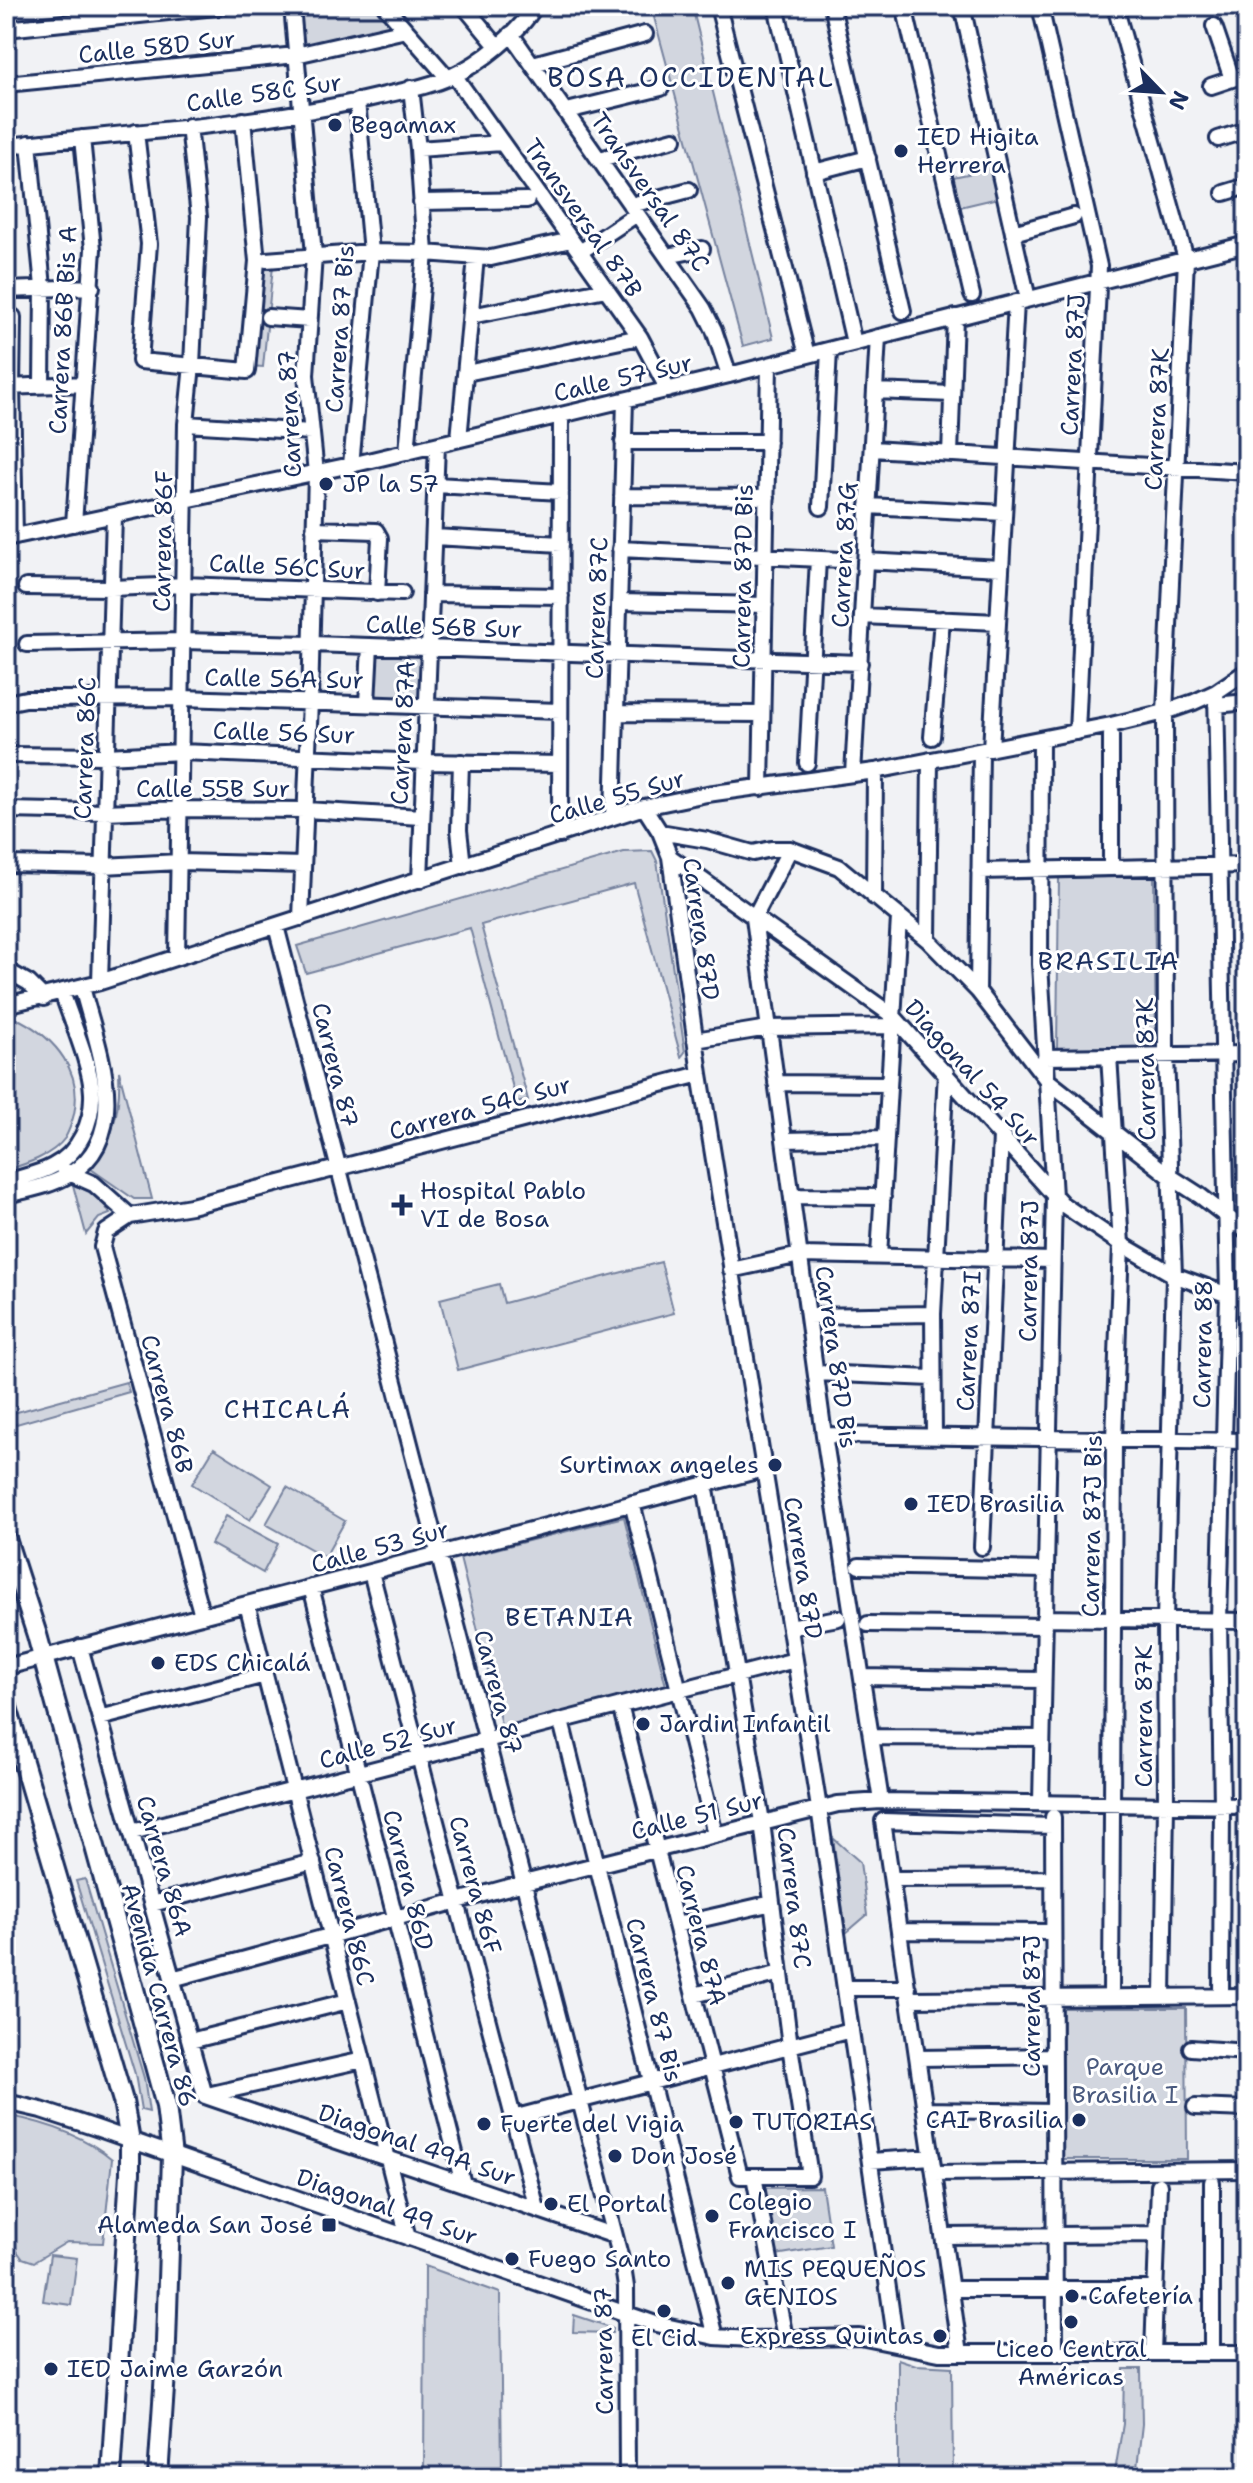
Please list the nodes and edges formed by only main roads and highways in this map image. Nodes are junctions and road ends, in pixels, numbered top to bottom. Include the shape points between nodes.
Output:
1 (6, 1539) edge
2 (6, 1704) edge
3 (111, 2477) edge
4 (158, 2477) edge

1 - 4 main road, Avenida Carrera 86 via 165,2101 172,2156
2 - 3 main road via 123,2101 130,2141

